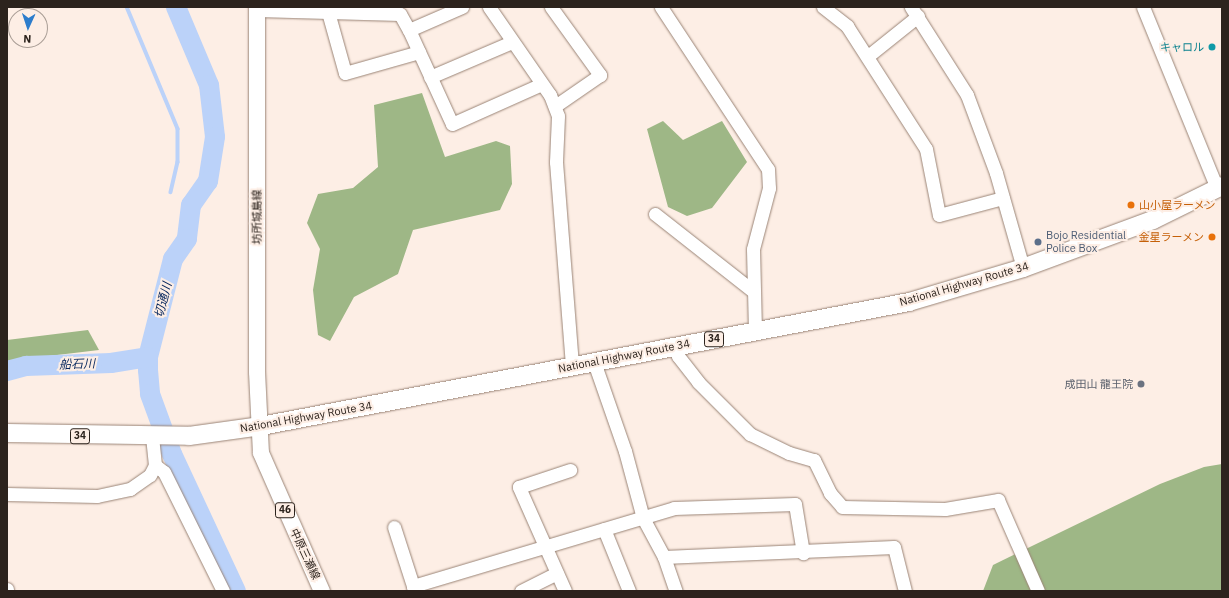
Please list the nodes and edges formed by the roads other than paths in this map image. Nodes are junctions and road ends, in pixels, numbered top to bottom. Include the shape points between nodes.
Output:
1 (462, 7) edge
2 (488, 7) edge
3 (551, 7) edge
4 (823, 7) edge
5 (1143, 7) edge
6 (257, 8) edge
7 (664, 8) edge
8 (400, 11) edge
9 (328, 12) junction
10 (914, 12) edge
11 (409, 30) junction
12 (512, 42) junction
13 (419, 52) junction
14 (868, 56) junction
15 (430, 77) junction
16 (542, 84) junction
17 (555, 106) junction
18 (1220, 187) edge
19 (1003, 198) junction
20 (655, 214) dead end
21 (1023, 268) junction
22 (754, 292) junction
23 (755, 331) junction
24 (676, 346) junction
25 (594, 362) junction
26 (572, 366) junction
27 (261, 426) junction
28 (7, 433) edge
29 (152, 437) junction
30 (155, 465) junction
31 (570, 470) dead end
32 (7, 494) edge
33 (642, 518) junction
34 (394, 527) dead end
35 (604, 529) junction
36 (544, 546) junction
37 (803, 554) junction
38 (664, 557) junction
39 (557, 573) junction
40 (414, 589) edge
41 (222, 591) edge
42 (322, 591) edge
43 (521, 591) edge
44 (565, 591) edge
45 (629, 591) edge
46 (676, 591) edge
47 (905, 591) edge
48 (1038, 591) edge

1 - 11 street
2 - 12 street
3 - 17 street via 600,75
4 - 14 street via 846,26
5 - 18 street
6 - 9 street
6 - 27 main road, 坊所城島線 via 257,372
7 - 22 street via 768,169 769,188 753,249
8 - 9 street
8 - 11 street
9 - 13 street via 345,73
10 - 14 street
10 - 19 street via 967,95
11 - 13 street
12 - 15 street
12 - 16 street
13 - 15 street
14 - 19 street via 873,71 926,149 939,215
15 - 16 street via 452,124
16 - 17 street
17 - 26 street
18 - 21 highway, National Highway Route 34 / 34 via 1153,220
19 - 21 street
20 - 22 street
21 - 23 highway, National Highway Route 34 / 34 via 909,302
22 - 23 street
23 - 24 highway, National Highway Route 34 / 34
24 - 25 highway, National Highway Route 34 / 34
24 - 48 street via 678,356 698,382 750,434 789,453 814,460 830,493 842,507 945,509 998,500
25 - 26 highway, National Highway Route 34 / 34
25 - 33 street via 625,452
26 - 27 highway, National Highway Route 34 / 34
27 - 29 highway, National Highway Route 34 / 34 via 189,436
27 - 42 main road, 中原三瀬線 / 46 via 262,453 269,474
28 - 29 highway, National Highway Route 34 / 34
29 - 30 street
30 - 32 street via 150,475 130,489 113,494
30 - 41 street via 164,472
31 - 36 street via 519,487
33 - 35 street
33 - 37 street via 674,508 795,504
33 - 38 street
34 - 40 street
35 - 36 street
35 - 45 street
36 - 39 street
36 - 40 street
37 - 38 street
37 - 47 street via 894,547
38 - 46 street
39 - 43 street
39 - 44 street

